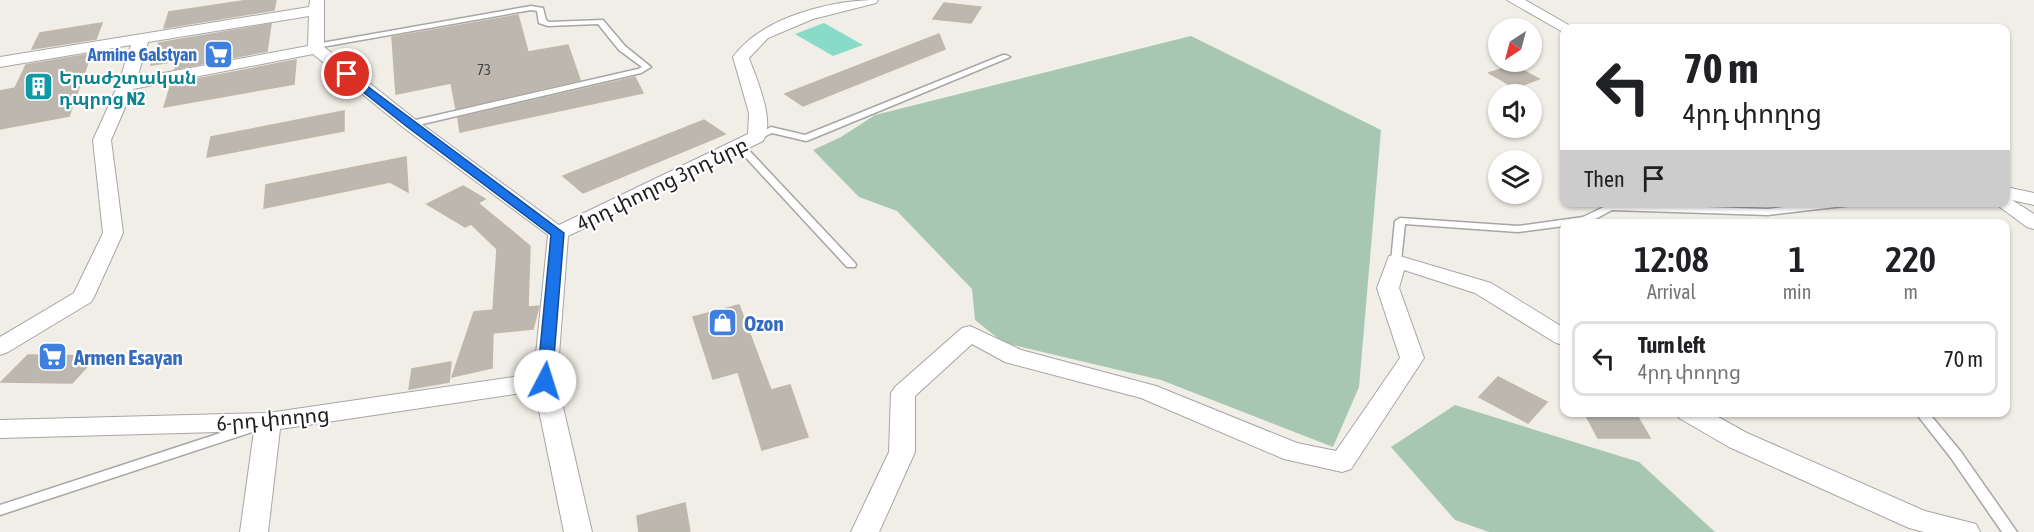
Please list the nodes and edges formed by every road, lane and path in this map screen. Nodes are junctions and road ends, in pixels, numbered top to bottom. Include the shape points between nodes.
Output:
1 (871, 0) edge
2 (1514, 0) edge
3 (316, 5) edge
4 (1560, 25) edge
5 (141, 39) junction
6 (316, 47) junction
7 (1006, 57) dead end
8 (0, 62) edge
9 (126, 85) junction
10 (410, 124) junction
11 (757, 137) junction
12 (740, 146) junction
13 (2010, 194) edge
14 (2034, 199) edge
15 (1610, 207) edge
16 (1610, 207) edge
17 (1810, 207) edge
18 (2009, 207) edge
19 (1588, 219) edge
20 (1560, 223) edge
21 (2034, 223) edge
22 (558, 233) junction
23 (1396, 261) junction
24 (851, 265) dead end
25 (1560, 336) edge
26 (0, 346) edge
27 (545, 381) junction
28 (1697, 417) edge
29 (1925, 417) edge
30 (268, 422) junction
31 (0, 429) edge
32 (0, 510) edge
33 (254, 532) edge
34 (578, 532) edge
35 (865, 532) edge
36 (1966, 532) edge
37 (2010, 532) edge

1 - 11 street, 4րդ փողոց 3րդ նրբ via 808,16 764,35 741,57 758,113
2 - 4 street
3 - 5 street
3 - 6 street
5 - 8 street
5 - 9 street
6 - 9 street
6 - 10 street
6 - 10 lane via 531,8 540,10 542,21 548,24 600,22 622,48 647,67
7 - 11 lane via 806,138 771,130
9 - 26 street via 102,140 113,233 83,297
10 - 22 street
11 - 12 street, 4րդ փողոց 3րդ նրբ
12 - 22 street, 4րդ փողոց 3րդ նրբ
12 - 24 lane
13 - 14 street
15 - 19 lane
16 - 17 lane via 1768,212
18 - 21 street
20 - 23 lane via 1518,229 1400,221
22 - 27 street
23 - 25 street via 1483,288
23 - 35 street via 1388,288 1412,358 1342,462 1293,452 1148,392 1013,356 970,333 903,393 902,452
27 - 30 street, 6-րդ փողոց
27 - 34 street
28 - 36 street via 1738,440 1919,520
29 - 37 lane
30 - 31 street, 6-րդ փողոց
30 - 32 lane
30 - 33 street

